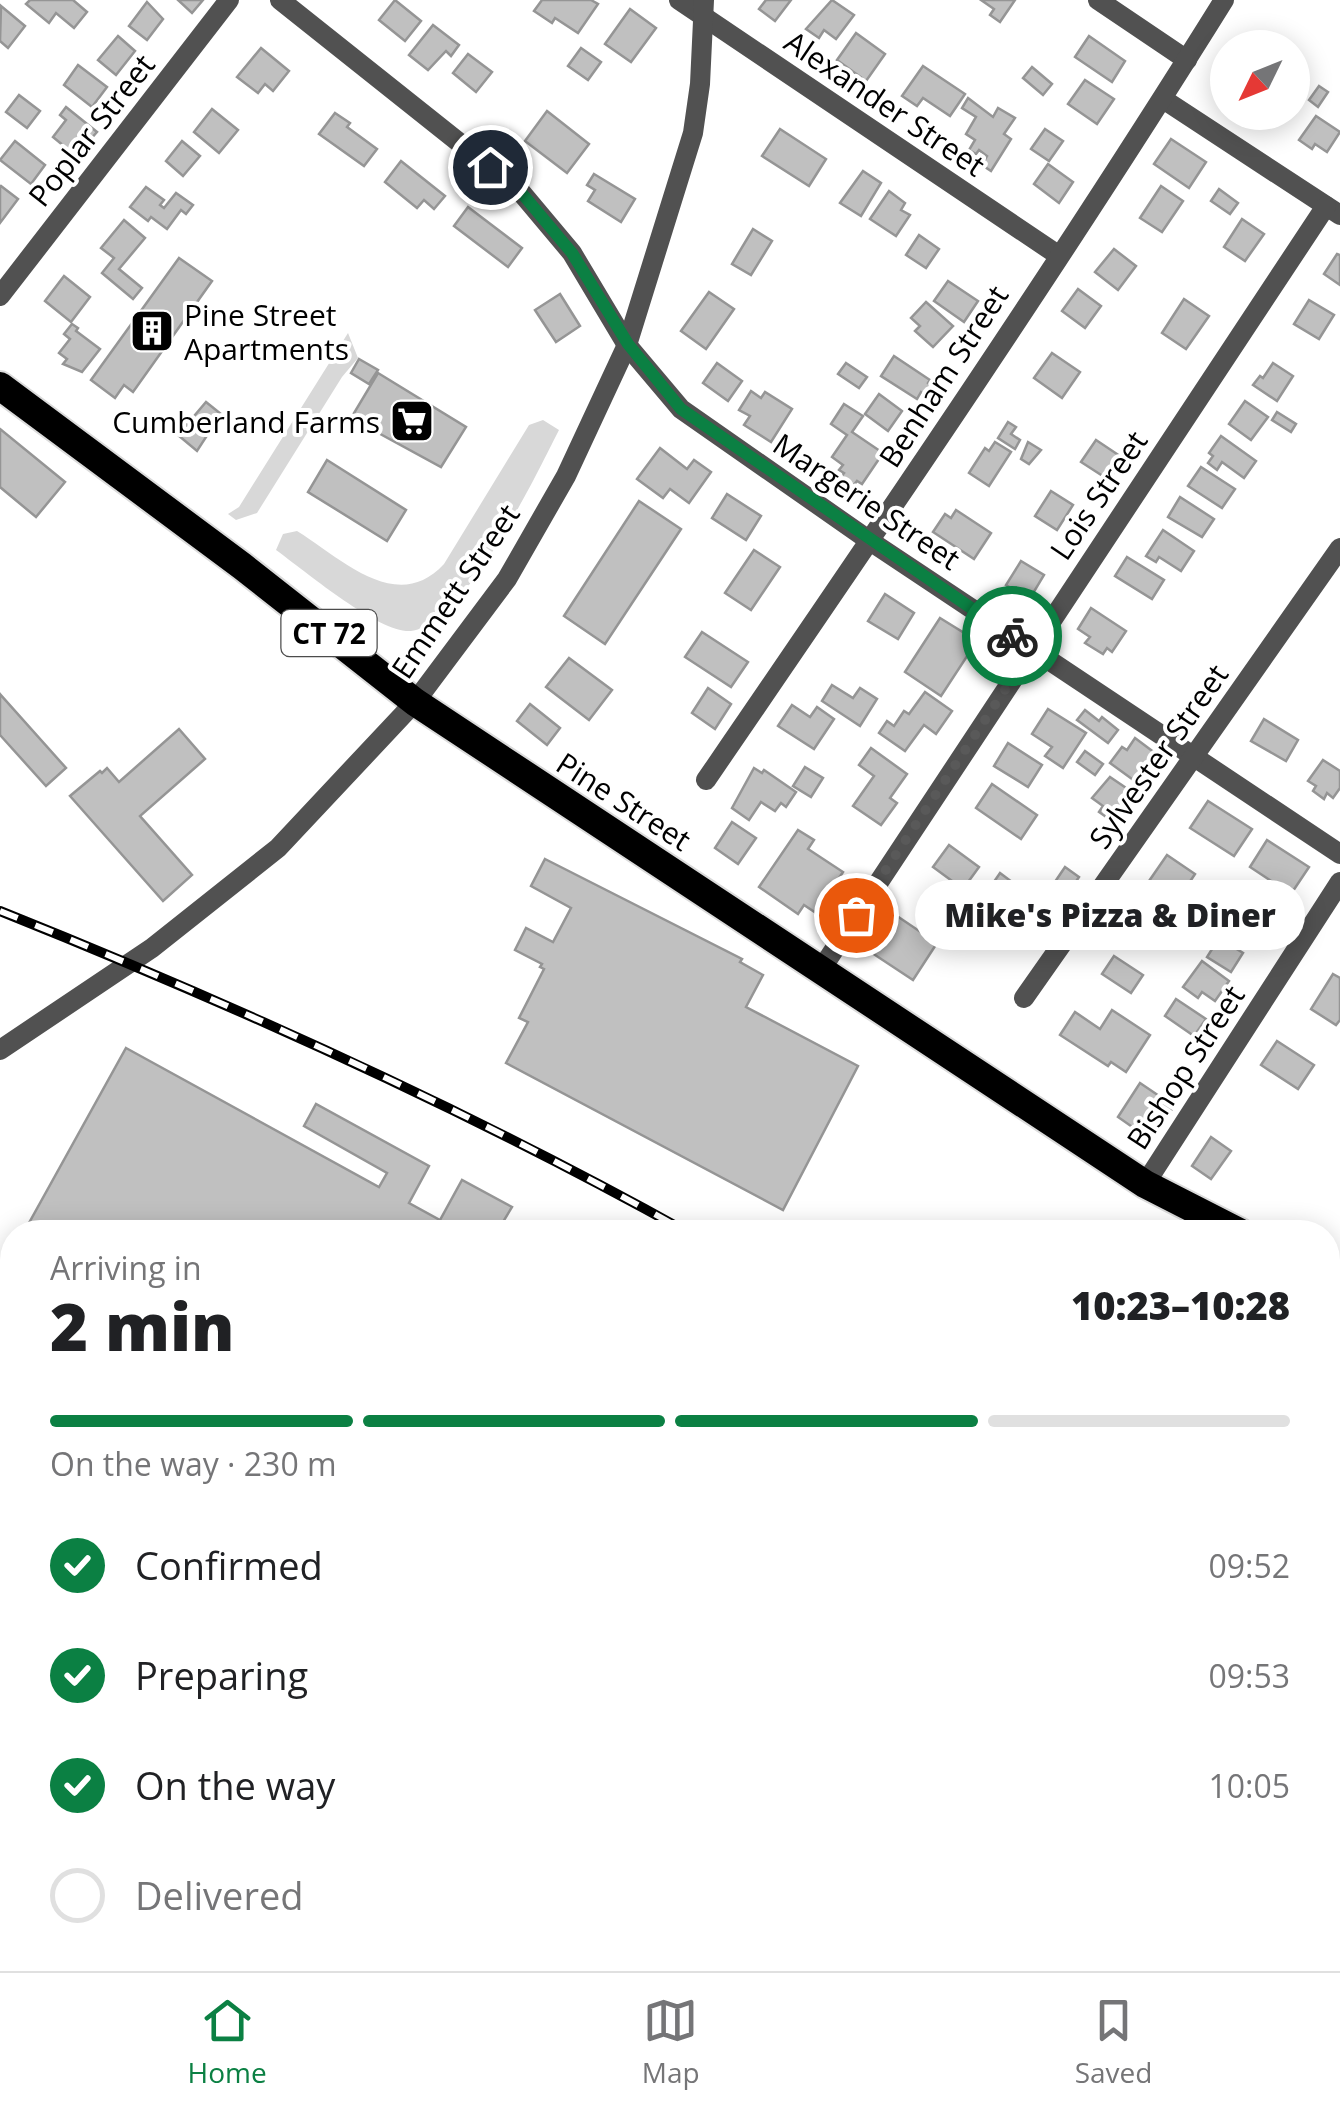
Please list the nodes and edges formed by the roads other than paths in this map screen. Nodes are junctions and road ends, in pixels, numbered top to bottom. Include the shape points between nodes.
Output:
1 (229, 0) edge
2 (280, 0) edge
3 (679, 0) edge
4 (1098, 0) edge
5 (1224, 0) edge
6 (705, 9) edge
7 (1187, 60) junction
8 (1163, 99) junction
9 (1333, 211) edge
10 (1058, 255) junction
11 (0, 296) edge
12 (628, 344) junction
13 (0, 386) edge
14 (870, 541) junction
15 (1340, 548) edge
16 (1032, 649) junction
17 (415, 702) junction
18 (1193, 758) junction
19 (706, 780) dead end
20 (1340, 854) edge
21 (1340, 882) edge
22 (822, 968) junction
23 (1024, 998) dead end
24 (0, 1050) edge
25 (1145, 1184) junction
26 (1216, 1220) edge

1 - 11 street, Poplar Street
2 - 12 street, Margerie Street via 520,191 572,253
3 - 6 street, Alexander Street
4 - 7 street
5 - 7 street, Benham Street
6 - 10 street, Alexander Street
6 - 12 street, Emmett Street via 693,133
7 - 8 street, Benham Street
8 - 9 street
8 - 10 street, Benham Street
9 - 16 street, Lois Street
10 - 14 street, Benham Street
12 - 14 street, Margerie Street via 681,409
12 - 17 street, Emmett Street via 566,476 507,580
13 - 17 highway, Pine Street / CT 72
14 - 16 street, Margerie Street
14 - 19 street, Benham Street
15 - 18 street, Sylvester Street
16 - 18 street, Margerie Street
16 - 22 street, Lois Street
17 - 22 highway, Pine Street / CT 72
17 - 24 street, Emmett Street via 278,848 152,948
18 - 20 street, Margerie Street
18 - 23 street, Sylvester Street
21 - 25 street, Bishop Street
22 - 25 highway, Pine Street / CT 72
25 - 26 highway, Pine Street / CT 72

